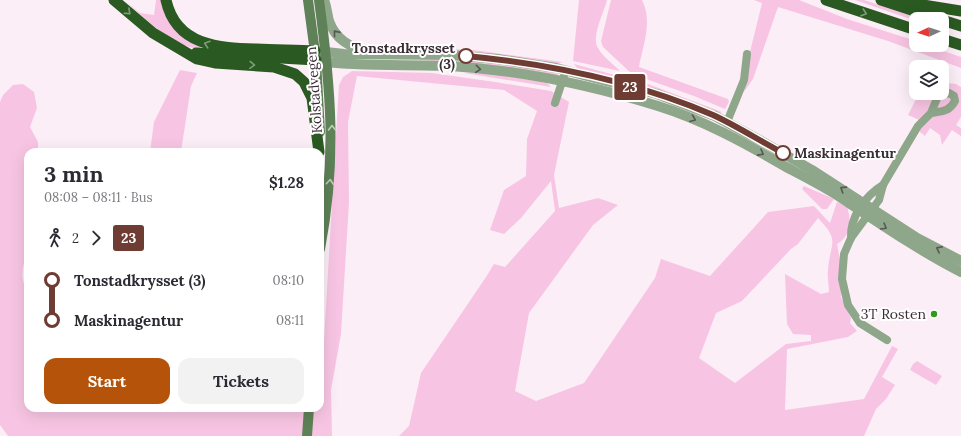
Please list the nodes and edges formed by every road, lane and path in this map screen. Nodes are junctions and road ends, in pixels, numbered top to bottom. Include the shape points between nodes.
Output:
1 (114, 0) edge
2 (166, 0) edge
3 (308, 0) edge
4 (319, 0) edge
5 (324, 0) edge
6 (826, 0) edge
7 (881, 0) edge
8 (892, 0) edge
9 (961, 11) edge
10 (918, 12) edge
11 (949, 22) edge
12 (961, 26) edge
13 (909, 28) edge
14 (949, 41) edge
15 (961, 45) edge
16 (187, 53) junction
17 (383, 54) junction
18 (747, 54) dead end
19 (321, 56) junction
20 (565, 71) junction
21 (562, 82) junction
22 (555, 103) dead end
23 (931, 112) dead end
24 (726, 122) junction
25 (318, 148) edge
26 (319, 148) edge
27 (883, 185) junction
28 (861, 207) junction
29 (870, 213) junction
30 (324, 227) edge
31 (851, 238) junction
32 (961, 260) edge
33 (961, 272) edge
34 (888, 340) dead end
35 (309, 412) edge
36 (308, 436) edge

1 -> 16 highway via 153,33
19 -> 2 highway via 232,48 203,42 180,28 169,11
3 - 19 main road, Kolstadvegen
4 - 19 main road, Kolstadvegen
17 -> 5 street via 358,49 341,39 332,28
6 -> 13 highway
7 - 10 highway
8 - 9 highway
11 - 12 highway
14 - 15 highway
16 - 19 highway
16 -> 25 highway via 206,62 274,67 295,74 304,82 312,98
17 - 19 street
17 - 20 street via 497,59
18 - 24 street via 744,80
19 -> 21 street via 451,66
19 - 26 main road, Kolstadvegen
30 -> 19 main road, Kolstadvegen via 331,167 332,122
20 - 21 street
20 - 24 street via 657,94
21 - 22 street
21 -> 28 street via 614,93 697,120
23 - 27 street via 918,126
28 -> 24 street via 807,167
27 - 28 street via 870,194
27 - 29 street via 879,200
28 - 29 street
28 - 31 street via 851,230
29 - 31 street
32 -> 29 street
29 -> 33 street via 935,259
31 - 34 street via 844,254 842,279 848,305 860,323
35 - 36 main road

